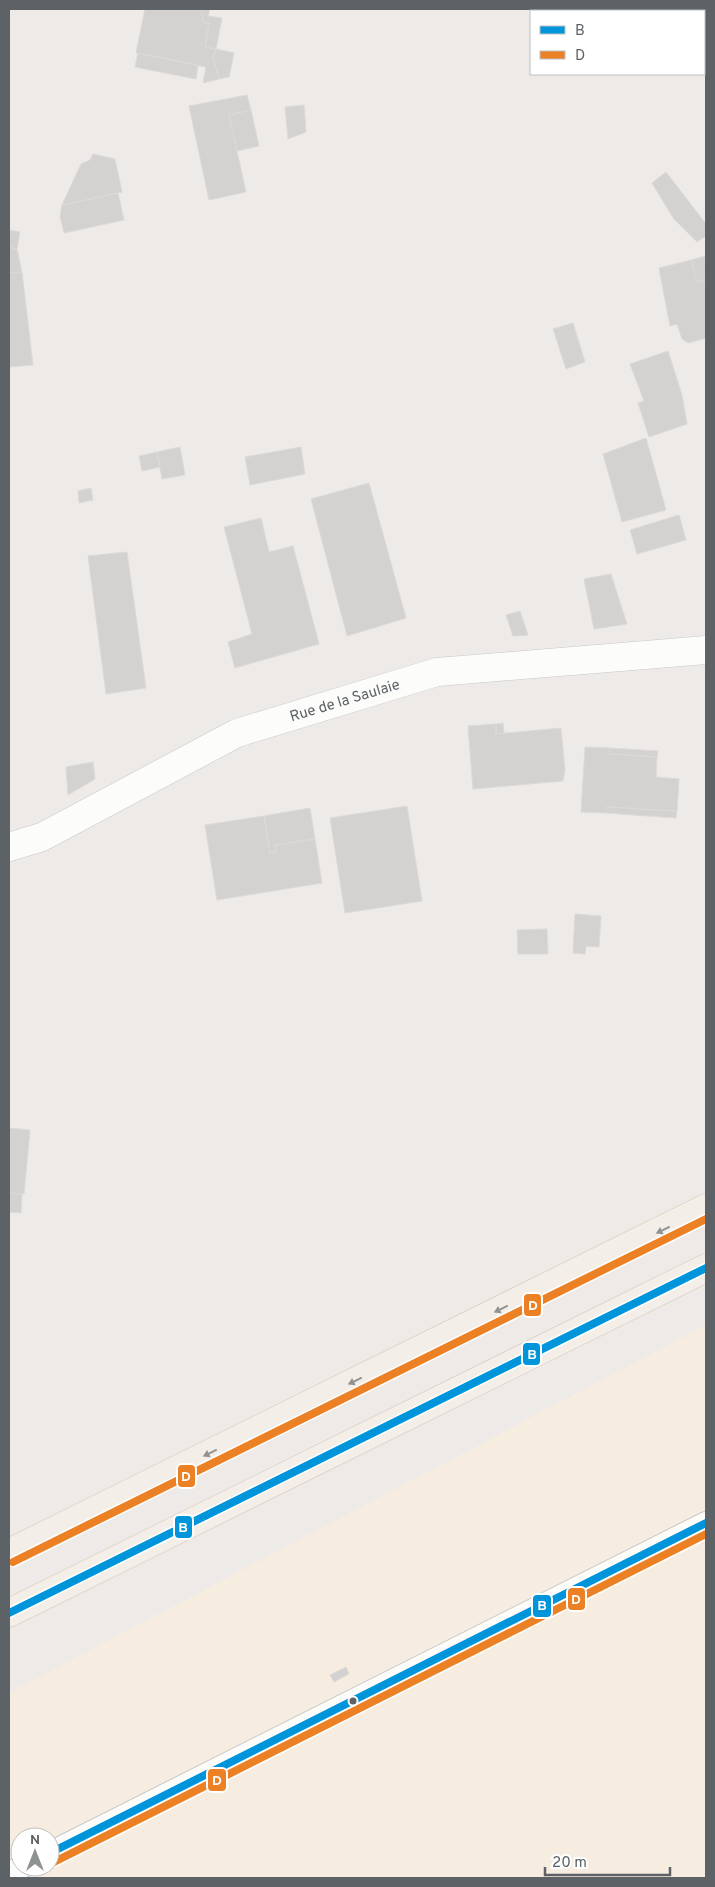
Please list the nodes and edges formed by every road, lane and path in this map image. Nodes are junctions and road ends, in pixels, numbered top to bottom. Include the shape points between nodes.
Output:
1 (706, 650) edge
2 (9, 847) edge
3 (706, 1208) edge
4 (706, 1268) edge
5 (706, 1523) edge
6 (9, 1553) edge
7 (9, 1613) edge
8 (60, 1848) edge

1 - 2 street, Rue de la Saulaie via 437,672 237,733 42,837
3 -> 6 main road
4 - 7 main road
5 - 8 lane

